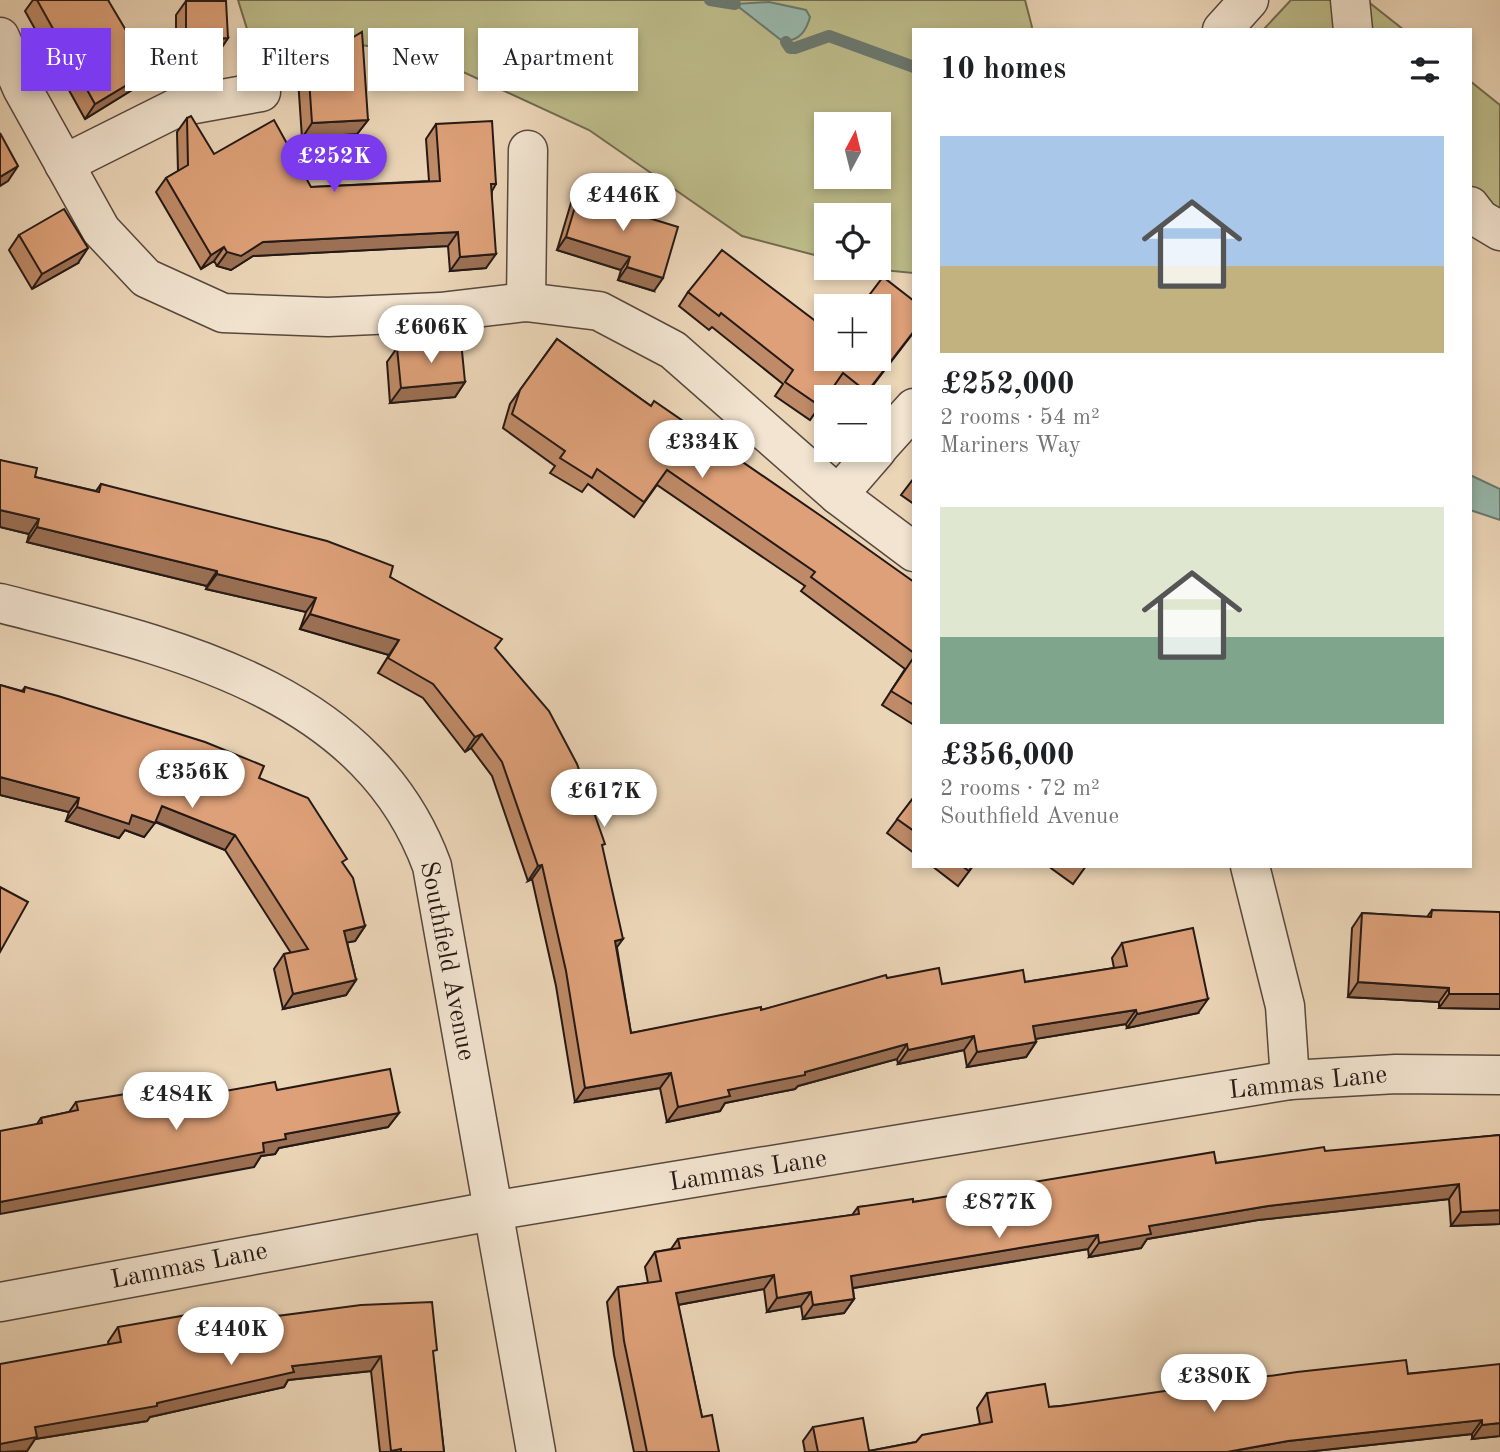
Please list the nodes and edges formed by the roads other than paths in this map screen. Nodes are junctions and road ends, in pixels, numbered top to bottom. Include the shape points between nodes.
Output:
1 (1249, 0) edge
2 (1350, 0) edge
3 (1224, 28) edge
4 (1353, 28) edge
5 (0, 37) edge
6 (261, 92) dead end
7 (528, 150) dead end
8 (64, 164) junction
9 (1472, 209) edge
10 (1500, 231) edge
11 (526, 302) junction
12 (912, 410) edge
13 (891, 434) edge
14 (867, 462) edge
15 (838, 495) junction
16 (912, 550) edge
17 (0, 603) edge
18 (1250, 868) edge
19 (1500, 1075) edge
20 (1290, 1080) junction
21 (492, 1212) junction
22 (0, 1302) edge
23 (537, 1452) edge

1 - 3 street
2 - 4 street
5 - 8 street
6 - 8 street via 178,107
7 - 11 street
8 - 11 street via 101,230 146,278 223,313 328,317
9 - 10 street
11 - 15 street via 599,311 673,350
12 - 13 street
14 - 15 street
15 - 16 street
17 - 21 street, Southfield Avenue via 136,640 236,674 326,724 366,758 398,797 419,829 432,866
18 - 20 street via 1285,1006
19 - 20 street, Lammas Lane via 1396,1073
20 - 21 street, Lammas Lane
21 - 22 street, Lammas Lane
21 - 23 street, Southfield Avenue

